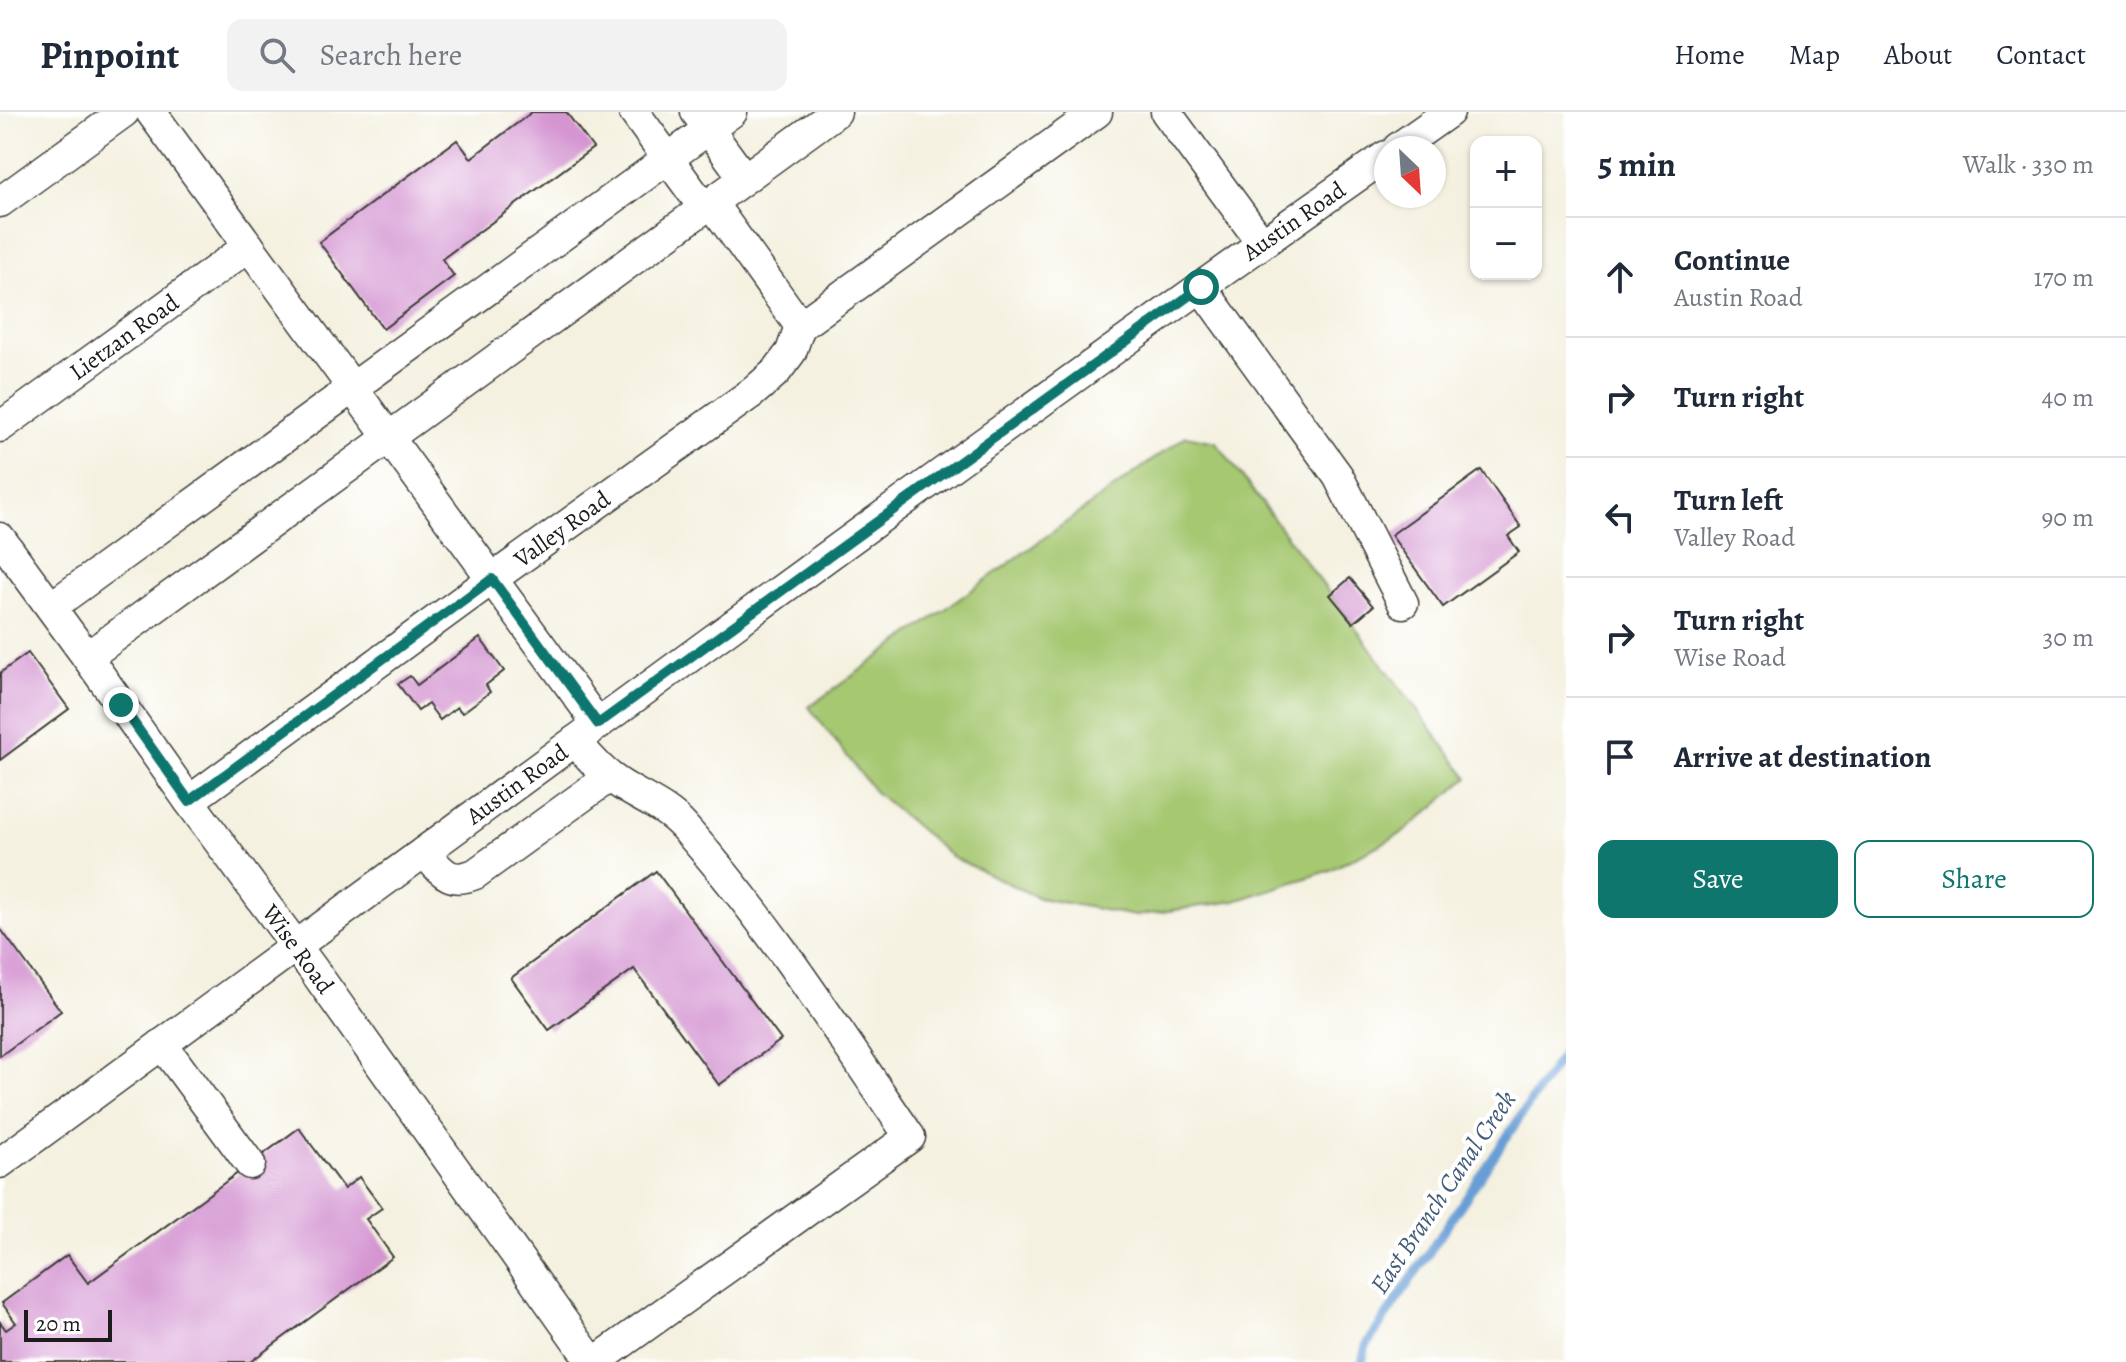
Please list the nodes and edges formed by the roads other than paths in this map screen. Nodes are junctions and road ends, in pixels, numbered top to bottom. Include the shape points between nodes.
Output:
1 (124, 112) edge
2 (151, 112) edge
3 (634, 112) edge
4 (836, 112) edge
5 (1097, 112) edge
6 (1166, 112) edge
7 (1449, 112) edge
8 (712, 118) edge
9 (1415, 136) edge
10 (668, 158) junction
11 (1374, 164) edge
12 (744, 178) junction
13 (0, 202) edge
14 (708, 205) junction
15 (1262, 243) junction
16 (249, 246) junction
17 (1201, 287) junction
18 (800, 326) junction
19 (353, 388) junction
20 (0, 427) edge
21 (389, 437) junction
22 (0, 538) edge
23 (492, 579) junction
24 (1403, 603) dead end
25 (51, 607) junction
26 (87, 657) junction
27 (586, 732) junction
28 (609, 777) junction
29 (189, 801) junction
30 (424, 852) junction
31 (297, 946) junction
32 (162, 1044) junction
33 (0, 1163) edge
34 (250, 1164) dead end
35 (594, 1362) edge

1 - 13 street
2 - 16 street
3 - 10 street
4 - 12 street
5 - 18 street
6 - 15 street
7 - 9 street
8 - 10 street
8 - 12 street
10 - 14 street
10 - 19 street
11 - 15 street, Austin Road
12 - 14 street
14 - 18 street
14 - 21 street
15 - 17 street, Austin Road
16 - 19 street
16 - 20 street, Lietzan Road
17 - 24 street via 1338,476
17 - 27 street, Austin Road
18 - 23 street, Valley Road via 791,352 753,392
19 - 21 street
19 - 25 street
21 - 23 street
21 - 26 street
22 - 25 street, Wise Road
23 - 27 street
23 - 29 street, Valley Road
25 - 26 street, Wise Road
26 - 29 street, Wise Road
27 - 28 street
27 - 30 street, Austin Road
28 - 30 street via 464,879 446,876
28 - 35 street via 682,824 727,877 910,1137
29 - 31 street, Wise Road
30 - 31 street, Austin Road
31 - 32 street, Austin Road
31 - 35 street, Wise Road
32 - 33 street, Austin Road
32 - 34 street

